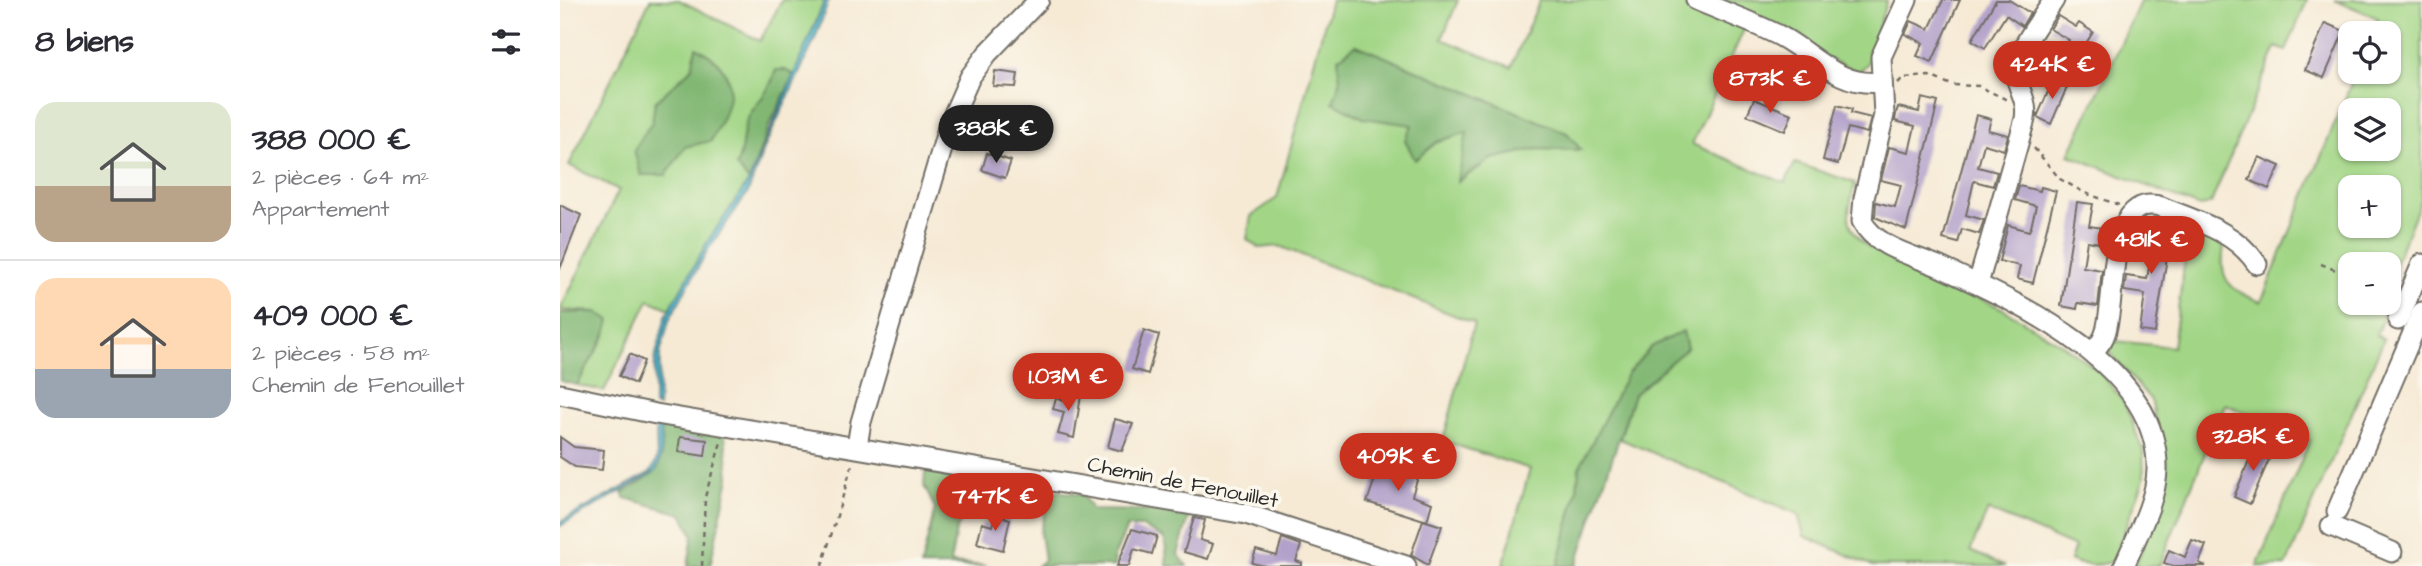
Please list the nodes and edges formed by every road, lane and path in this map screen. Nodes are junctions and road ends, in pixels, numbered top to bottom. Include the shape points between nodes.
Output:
1 (1039, 0) edge
2 (1696, 0) edge
3 (1907, 0) edge
4 (2054, 0) edge
5 (1881, 86) junction
6 (2026, 109) junction
7 (2019, 144) junction
8 (2132, 211) junction
9 (2257, 264) dead end
10 (2321, 264) dead end
11 (2422, 264) edge
12 (2338, 271) edge
13 (1978, 284) junction
14 (2412, 311) edge
15 (2093, 352) junction
16 (560, 394) edge
17 (726, 426) junction
18 (857, 446) junction
19 (2392, 552) dead end
20 (702, 566) edge
21 (822, 566) edge
22 (1406, 566) edge
23 (2124, 566) edge

1 - 18 street via 970,77 950,125
2 - 5 street via 1778,35 1851,80
3 - 5 street via 1881,57
4 - 6 street via 2017,62 2015,74
5 - 6 path via 1929,76 1952,85 1979,86
5 - 13 street via 1884,115 1861,221 1874,239
6 - 7 street
7 - 8 path via 2032,146 2060,178
7 - 13 street
8 - 9 street via 2154,204 2228,234 2245,246
8 - 15 street via 2121,233 2105,335
10 - 12 path
11 - 14 street
13 - 15 street
14 - 19 street via 2334,519
15 - 23 street via 2143,410 2156,456 2155,485
16 - 17 street, Chemin de Fenouillet
17 - 18 street, Chemin de Fenouillet
17 - 20 path via 705,497
18 - 21 path
18 - 22 street, Chemin de Fenouillet via 1246,514

